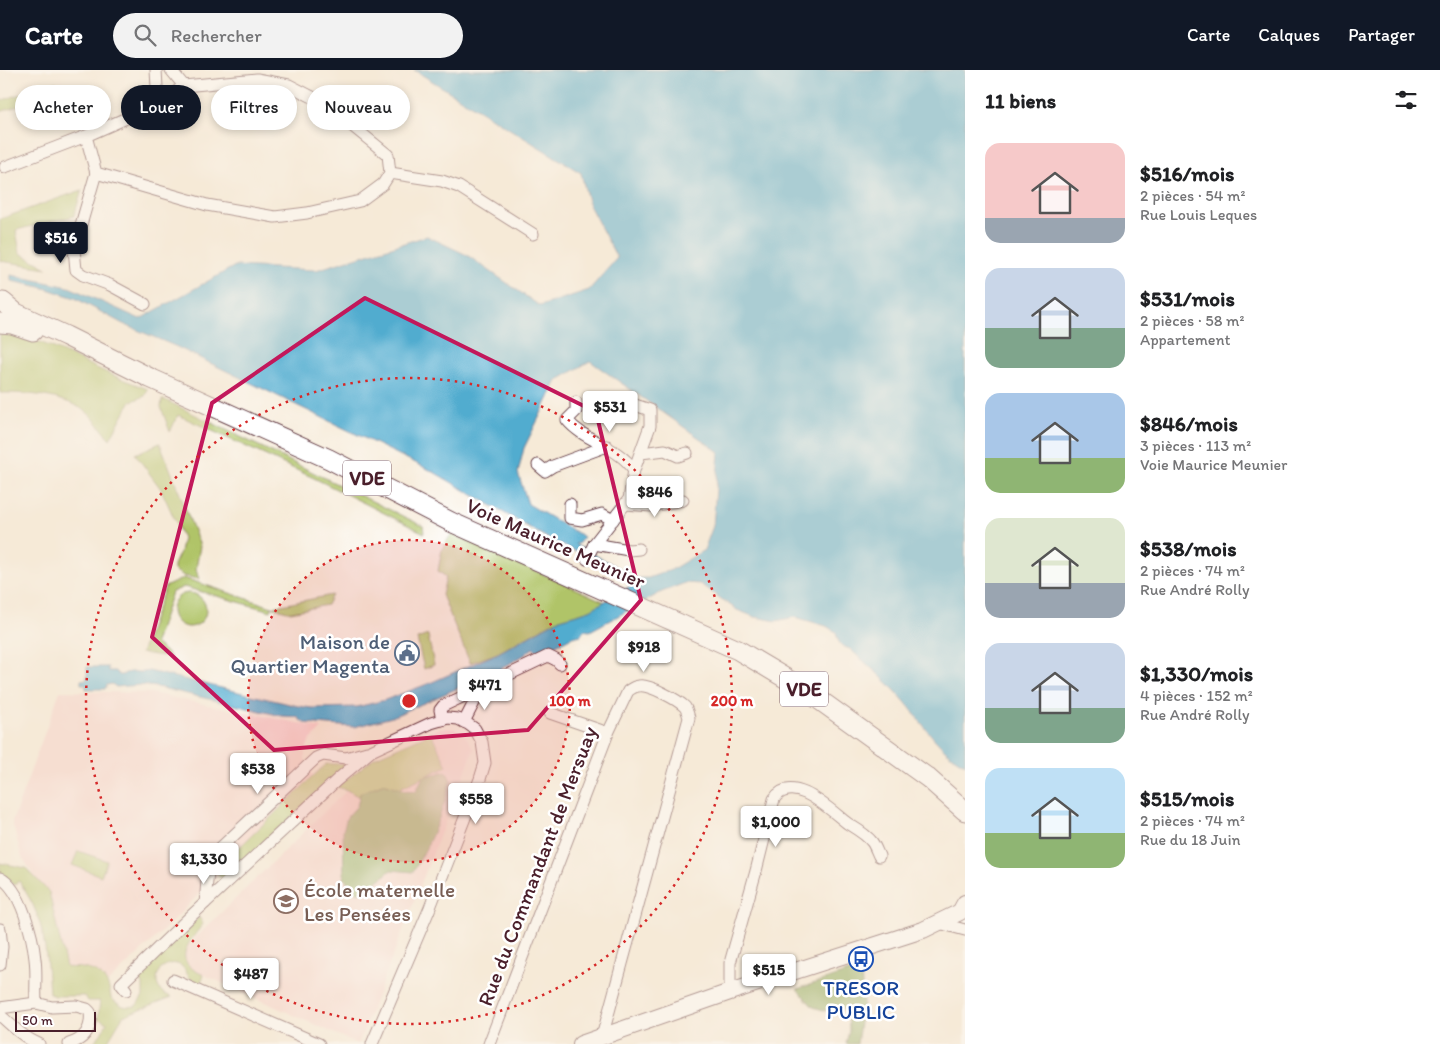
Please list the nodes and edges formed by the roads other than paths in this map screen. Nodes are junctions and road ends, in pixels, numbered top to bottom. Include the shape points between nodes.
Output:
1 (156, 70) edge
2 (171, 70) edge
3 (257, 75) edge
4 (157, 85) edge
5 (183, 85) edge
6 (191, 85) edge
7 (121, 120) edge
8 (86, 136) junction
9 (5, 167) dead end
10 (390, 173) junction
11 (96, 174) junction
12 (532, 234) dead end
13 (1, 302) edge
14 (146, 304) dead end
15 (0, 323) edge
16 (150, 378) junction
17 (576, 402) dead end
18 (626, 402) dead end
19 (607, 446) junction
20 (641, 453) junction
21 (687, 453) dead end
22 (538, 466) dead end
23 (634, 470) junction
24 (683, 500) dead end
25 (570, 504) dead end
26 (626, 504) junction
27 (613, 520) junction
28 (594, 544) junction
29 (639, 548) dead end
30 (587, 559) dead end
31 (560, 664) dead end
32 (482, 687) junction
33 (550, 713) dead end
34 (442, 720) junction
35 (464, 722) junction
36 (608, 733) junction
37 (372, 751) junction
38 (928, 778) junction
39 (965, 799) edge
40 (965, 811) edge
41 (215, 853) junction
42 (879, 856) dead end
43 (0, 878) edge
44 (228, 882) junction
45 (965, 890) edge
46 (205, 904) junction
47 (965, 904) edge
48 (942, 922) junction
49 (0, 929) edge
50 (965, 930) edge
51 (0, 964) edge
52 (173, 980) dead end
53 (126, 990) dead end
54 (730, 992) junction
55 (36, 1003) junction
56 (0, 1008) edge
57 (0, 1015) edge
58 (602, 1037) junction
59 (39, 1044) edge
60 (69, 1044) edge
61 (319, 1044) edge
62 (372, 1044) edge
63 (488, 1044) edge
64 (581, 1044) edge

1 - 4 street
2 - 5 street
3 - 6 street
3 - 10 street via 289,85 324,103 388,155
7 - 8 street
8 - 9 street
8 - 11 street
10 - 11 street via 383,184 360,201 275,217 207,205
10 - 12 street via 459,187
11 - 14 street via 74,249 76,270
13 - 16 main road, Voie Maurice Meunier / VDE via 16,313
15 - 16 main road, Voie Maurice Meunier / VDE via 39,333
16 - 38 main road, Voie Maurice Meunier / VDE via 329,459 451,522 738,650 807,691
17 - 19 street via 576,411 567,420 574,429
18 - 20 street via 650,410 650,426
19 - 22 street via 545,472
19 - 23 street via 628,461
20 - 21 street via 665,450 678,456
20 - 23 street
23 - 26 street
24 - 26 street via 651,506
25 - 27 street via 570,518 582,520 602,514
26 - 27 street
27 - 28 street
28 - 29 street via 629,550
28 - 30 street
31 - 32 street via 548,656
32 - 34 street via 443,706 440,710
32 - 35 street
33 - 36 street
34 - 35 street via 448,718
34 - 37 street
35 - 62 street via 474,729 482,742 483,771
36 - 58 street, Rue du Commandant de Mersuay via 628,691 640,685 679,702 689,718
36 - 63 street, Rue du Commandant de Mersuay
37 - 41 street via 346,758 323,755 316,758
37 - 44 street
38 - 39 main road, Voie Maurice Meunier / VDE
38 - 40 main road, Voie Maurice Meunier / VDE
41 - 44 street via 215,879 219,884
41 - 46 street via 209,866
42 - 54 street via 872,842 816,799 789,789 778,793 730,963
43 - 55 street via 10,886 29,927 35,960
44 - 46 street
45 - 48 main road
46 - 53 street via 121,984
47 - 48 main road via 960,912
48 - 50 street
48 - 54 main road
49 - 51 street
52 - 61 street
54 - 58 main road
55 - 56 street
55 - 60 street via 52,1007 76,1006 90,1012 89,1031
57 - 59 street
58 - 64 main road

